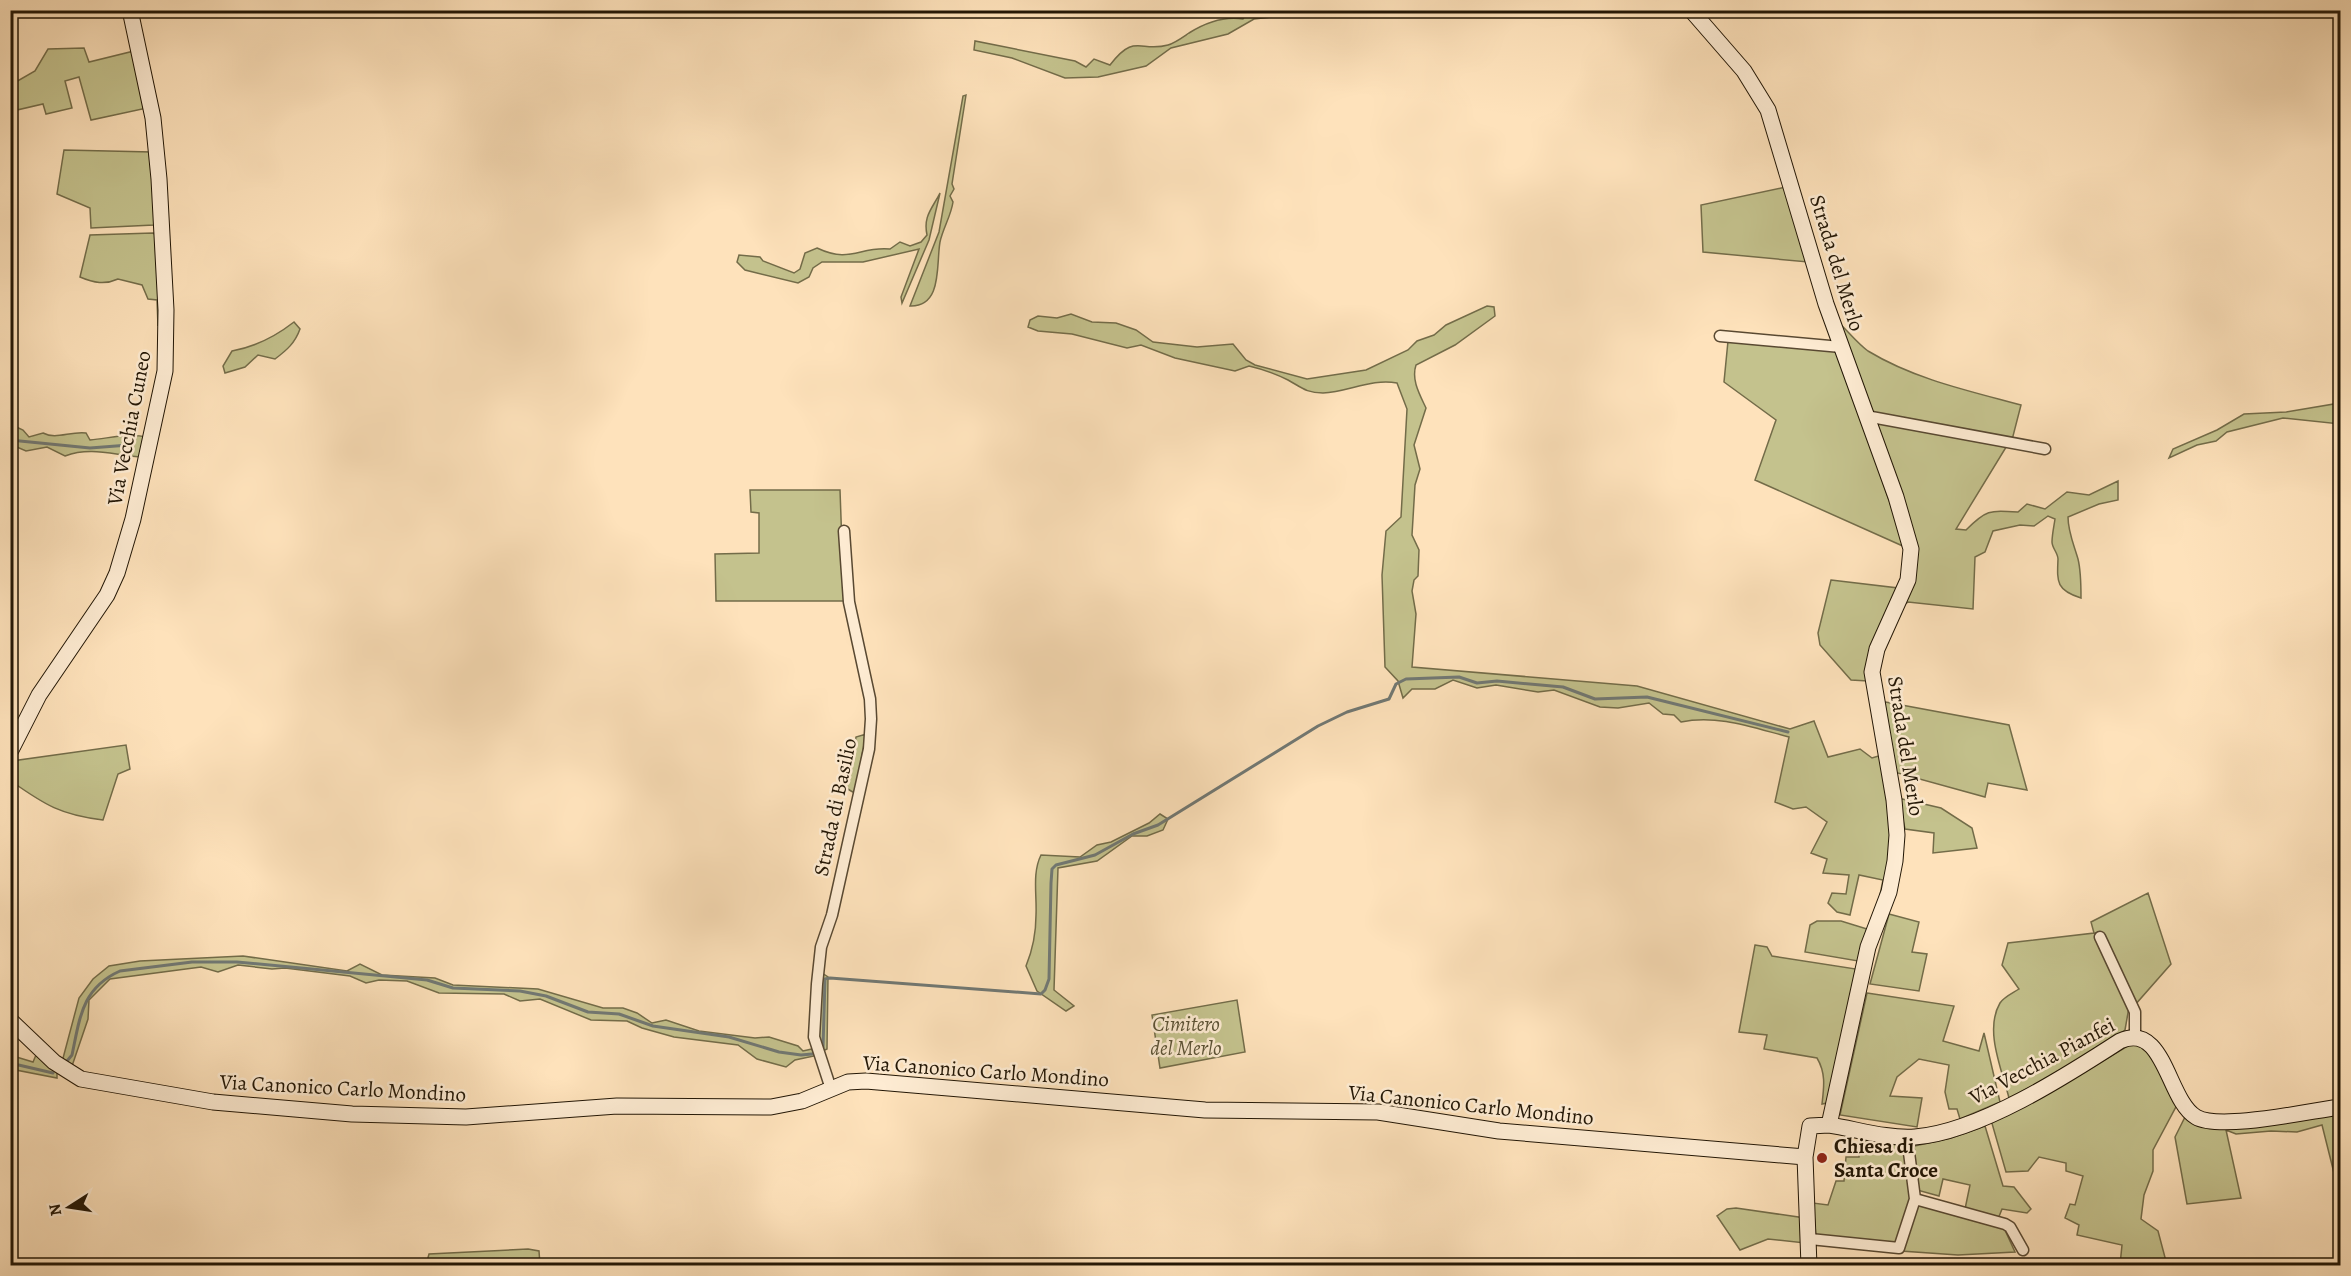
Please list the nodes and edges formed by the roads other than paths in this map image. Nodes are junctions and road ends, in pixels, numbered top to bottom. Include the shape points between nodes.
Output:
1 (130, 10) edge
2 (1691, 10) edge
3 (1720, 336) dead end
4 (1841, 347) junction
5 (1866, 416) junction
6 (2045, 449) dead end
7 (844, 531) dead end
8 (10, 752) edge
9 (2100, 937) dead end
10 (10, 1020) edge
11 (2135, 1037) junction
12 (831, 1089) junction
13 (2340, 1107) edge
14 (1829, 1125) junction
15 (1907, 1137) junction
16 (1805, 1156) junction
17 (1915, 1199) junction
18 (1810, 1239) junction
19 (2023, 1250) dead end
20 (1809, 1266) edge

1 - 8 street, Via Vecchia Cuneo via 153,118 158,169 166,310 165,371 133,519 117,573 107,595 39,695
2 - 4 street, Strada del Merlo via 1744,71 1768,110
3 - 4 street
4 - 5 street, Strada del Merlo
5 - 6 street
5 - 14 street, Strada del Merlo via 1896,498 1912,560 1908,580 1877,649 1872,672 1894,800 1897,848 1889,892 1864,966
7 - 12 street, Strada di Basilio via 849,602 871,719 869,749 832,915 821,947 814,1037
9 - 11 street via 2135,1012
10 - 12 street, Via Canonico Carlo Mondino via 54,1062 81,1079 213,1102 325,1112 466,1117 617,1106 758,1108 802,1101
11 - 13 street, Via Vecchia Pianfei via 2153,1048 2184,1106 2205,1121 2233,1122
11 - 15 street, Via Vecchia Pianfei via 2120,1041 2048,1086 1985,1116 1948,1130
12 - 16 street, Via Canonico Carlo Mondino via 848,1082 866,1081 1205,1110 1378,1112 1499,1131
14 - 15 street, Via Vecchia Pianfei
14 - 16 street via 1810,1126
15 - 17 street
16 - 18 street
17 - 18 street via 1899,1248
17 - 19 street via 2005,1224
18 - 20 street

